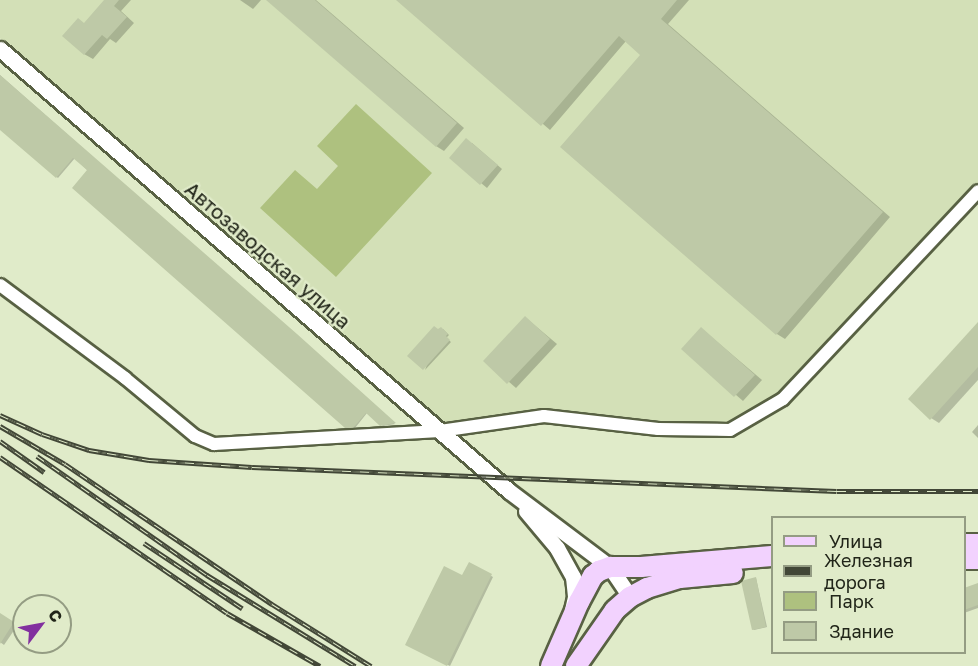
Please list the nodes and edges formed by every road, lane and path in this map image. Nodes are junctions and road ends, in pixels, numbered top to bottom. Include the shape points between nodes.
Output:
1 (0, 49) edge
2 (978, 191) edge
3 (0, 285) edge
4 (440, 431) junction
5 (509, 491) junction
6 (594, 553) junction
7 (771, 556) edge
8 (610, 567) junction
9 (641, 567) junction
10 (771, 569) edge
11 (630, 597) junction
12 (569, 627) junction
13 (551, 666) edge
14 (576, 666) edge

1 - 4 street, Автозаводская улица
2 - 4 street via 783,399 730,430 658,429 544,416
3 - 4 street via 208,443
4 - 5 street, Автозаводская улица
5 - 6 street
5 - 12 street via 557,548 573,577 575,597
6 - 8 street
6 - 9 street
7 - 9 main road
8 - 9 main road
8 - 11 street
8 - 12 main road via 593,576
10 - 11 main road via 680,578
11 - 14 main road via 615,610
12 - 13 main road

